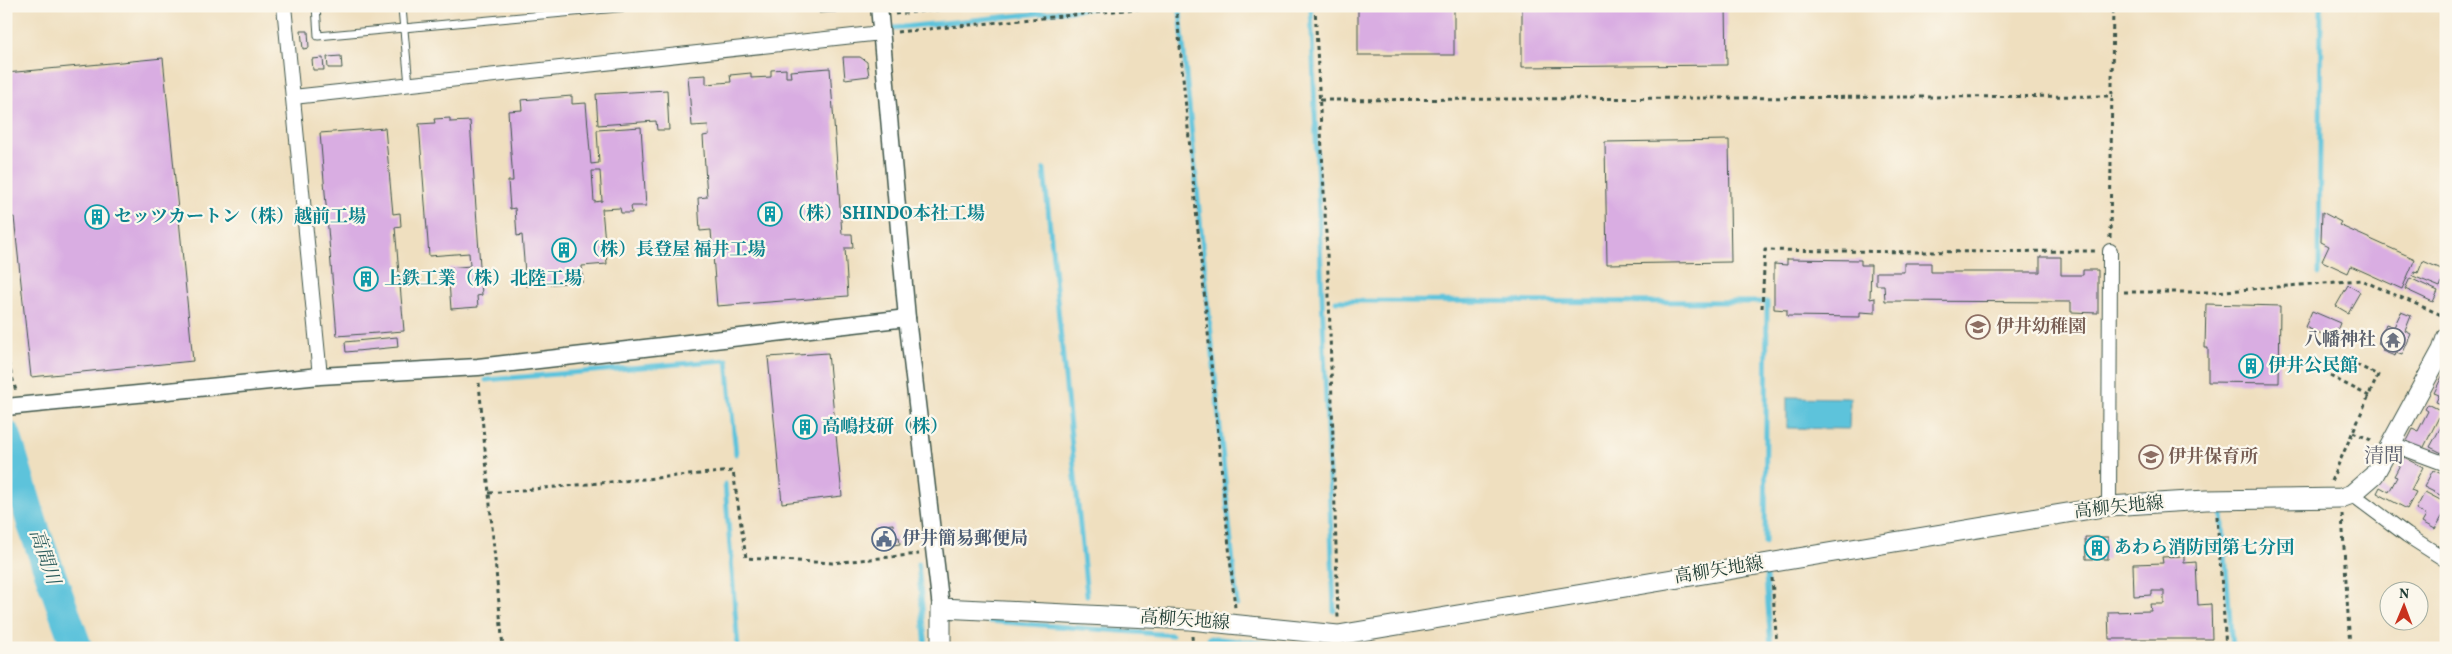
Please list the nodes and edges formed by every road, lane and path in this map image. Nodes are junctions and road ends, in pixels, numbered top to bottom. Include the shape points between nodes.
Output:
1 (284, 6) edge
2 (316, 6) edge
3 (639, 6) edge
4 (977, 6) edge
5 (1166, 6) edge
6 (1176, 6) edge
7 (1315, 6) edge
8 (2113, 6) edge
9 (402, 8) dead end
10 (879, 11) edge
11 (404, 28) junction
12 (881, 33) junction
13 (409, 85) junction
14 (2113, 96) junction
15 (293, 97) junction
16 (1320, 100) junction
17 (2110, 251) junction
18 (2109, 292) junction
19 (1762, 308) dead end
20 (2446, 317) edge
21 (907, 318) junction
22 (2446, 338) edge
23 (6, 355) edge
24 (2353, 363) dead end
25 (478, 367) junction
26 (320, 376) junction
27 (2330, 376) dead end
28 (2369, 396) junction
29 (13, 407) edge
30 (2353, 432) junction
31 (2385, 443) junction
32 (2446, 464) edge
33 (2341, 492) junction
34 (489, 493) junction
35 (2216, 500) junction
36 (2110, 506) junction
37 (935, 552) junction
38 (2446, 560) edge
39 (1770, 563) junction
40 (941, 608) junction
41 (1236, 625) junction
42 (1338, 635) junction
43 (503, 648) edge
44 (941, 648) edge
45 (1777, 648) edge
46 (2226, 648) edge
47 (2350, 648) edge

1 - 15 street
2 - 11 lane via 318,36
3 - 11 lane
4 - 10 path
5 - 12 path
6 - 41 path
7 - 16 path
8 - 14 path
9 - 11 lane
10 - 12 street
11 - 13 lane
12 - 13 street
12 - 21 street
13 - 15 street
14 - 16 path
14 - 17 path
15 - 26 street
16 - 42 path
17 - 18 street
17 - 19 path via 1765,250
18 - 20 path via 2214,292 2361,280
18 - 36 street
21 - 25 street
21 - 37 street
22 - 31 main road
23 - 29 path
24 - 28 path via 2378,375
25 - 26 street
25 - 34 path
26 - 29 street
27 - 28 path
28 - 30 path
30 - 31 path
30 - 33 path
31 - 32 street
31 - 33 main road via 2374,475
33 - 35 main road, 高柳矢地線
33 - 38 street
33 - 47 path
34 - 37 path via 733,471 746,558 832,563
34 - 43 path
35 - 36 main road, 高柳矢地線
35 - 46 path
36 - 39 main road, 高柳矢地線
37 - 40 street
39 - 42 main road, 高柳矢地線
39 - 45 path
40 - 41 main road, 高柳矢地線
40 - 44 main road
41 - 42 main road, 高柳矢地線

